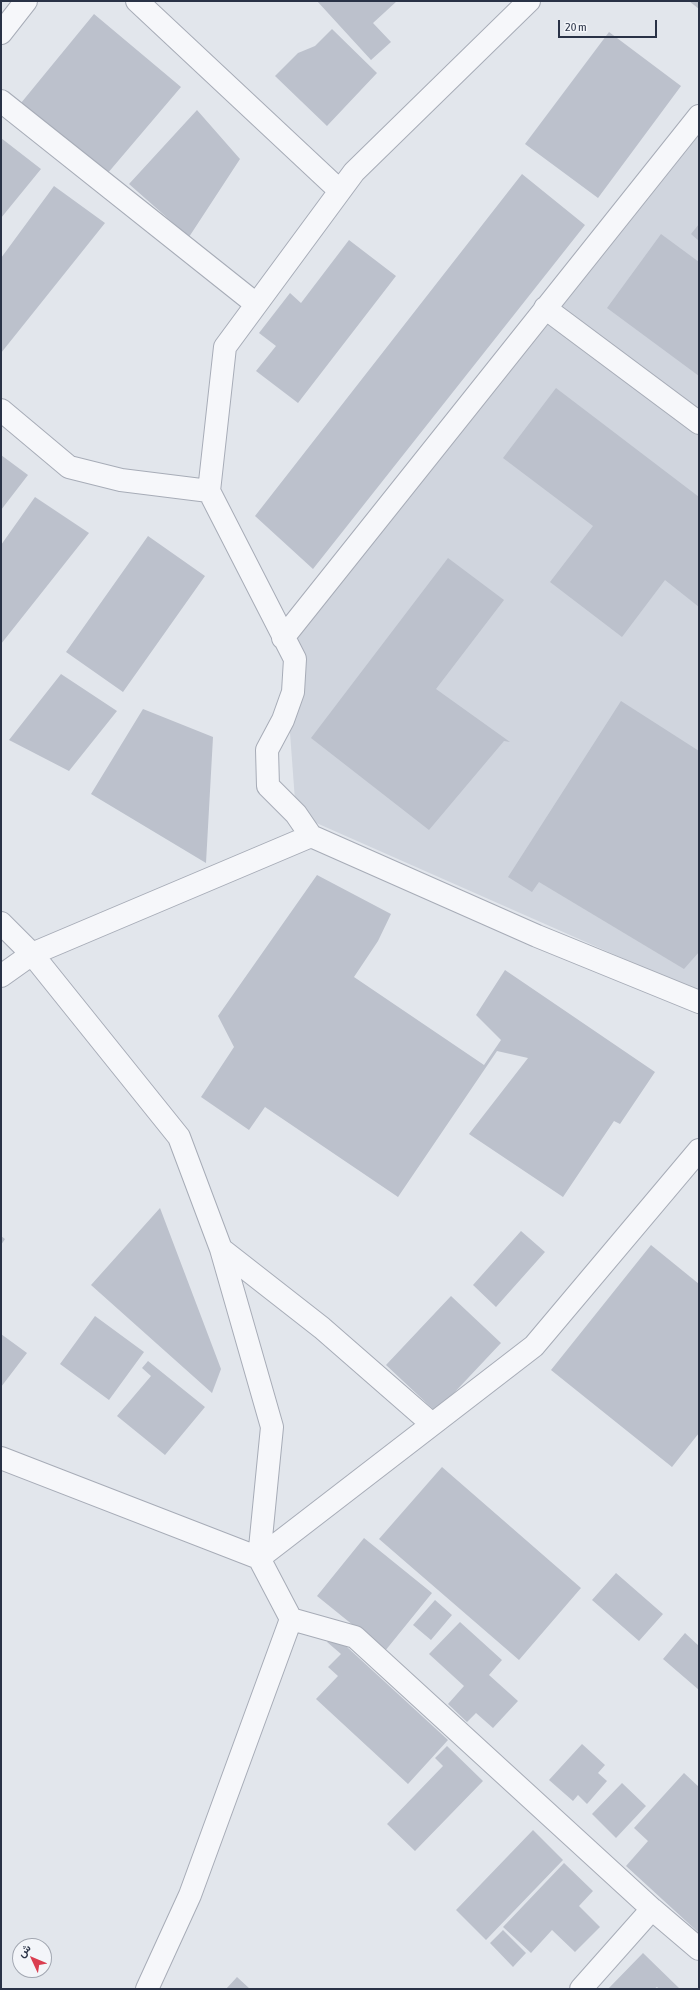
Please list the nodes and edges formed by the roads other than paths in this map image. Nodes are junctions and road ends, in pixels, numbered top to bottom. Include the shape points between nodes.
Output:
1 (26, 1) edge
2 (137, 1) edge
3 (529, 1) edge
4 (1, 33) edge
5 (1, 101) edge
6 (699, 116) edge
7 (340, 190) junction
8 (256, 304) junction
9 (545, 308) junction
10 (1, 410) edge
11 (699, 423) edge
12 (209, 491) junction
13 (283, 638) junction
14 (311, 836) junction
15 (1, 923) edge
16 (32, 954) junction
17 (1, 976) edge
18 (699, 1002) edge
19 (699, 1150) edge
20 (221, 1249) junction
21 (432, 1424) junction
22 (1, 1458) edge
23 (259, 1558) junction
24 (291, 1619) junction
25 (652, 1909) junction
26 (699, 1949) edge
27 (147, 1989) edge
28 (581, 1989) edge

1 - 4 street
2 - 7 street
3 - 7 street via 354,172
5 - 8 street
6 - 9 street
7 - 8 street
8 - 12 street via 225,347
9 - 11 street
9 - 13 street
10 - 12 street via 69,467 120,480
12 - 13 street
13 - 14 street via 295,659 293,692 284,720 267,750 268,786 296,814
14 - 16 street
14 - 18 street via 537,936
15 - 16 street
16 - 17 street
16 - 20 street via 180,1137
19 - 21 street via 534,1346
20 - 21 street via 322,1328
20 - 23 street via 272,1427
21 - 23 street
22 - 23 street
23 - 24 street
24 - 25 street via 355,1637
24 - 27 street via 190,1895
25 - 26 street
25 - 28 street

